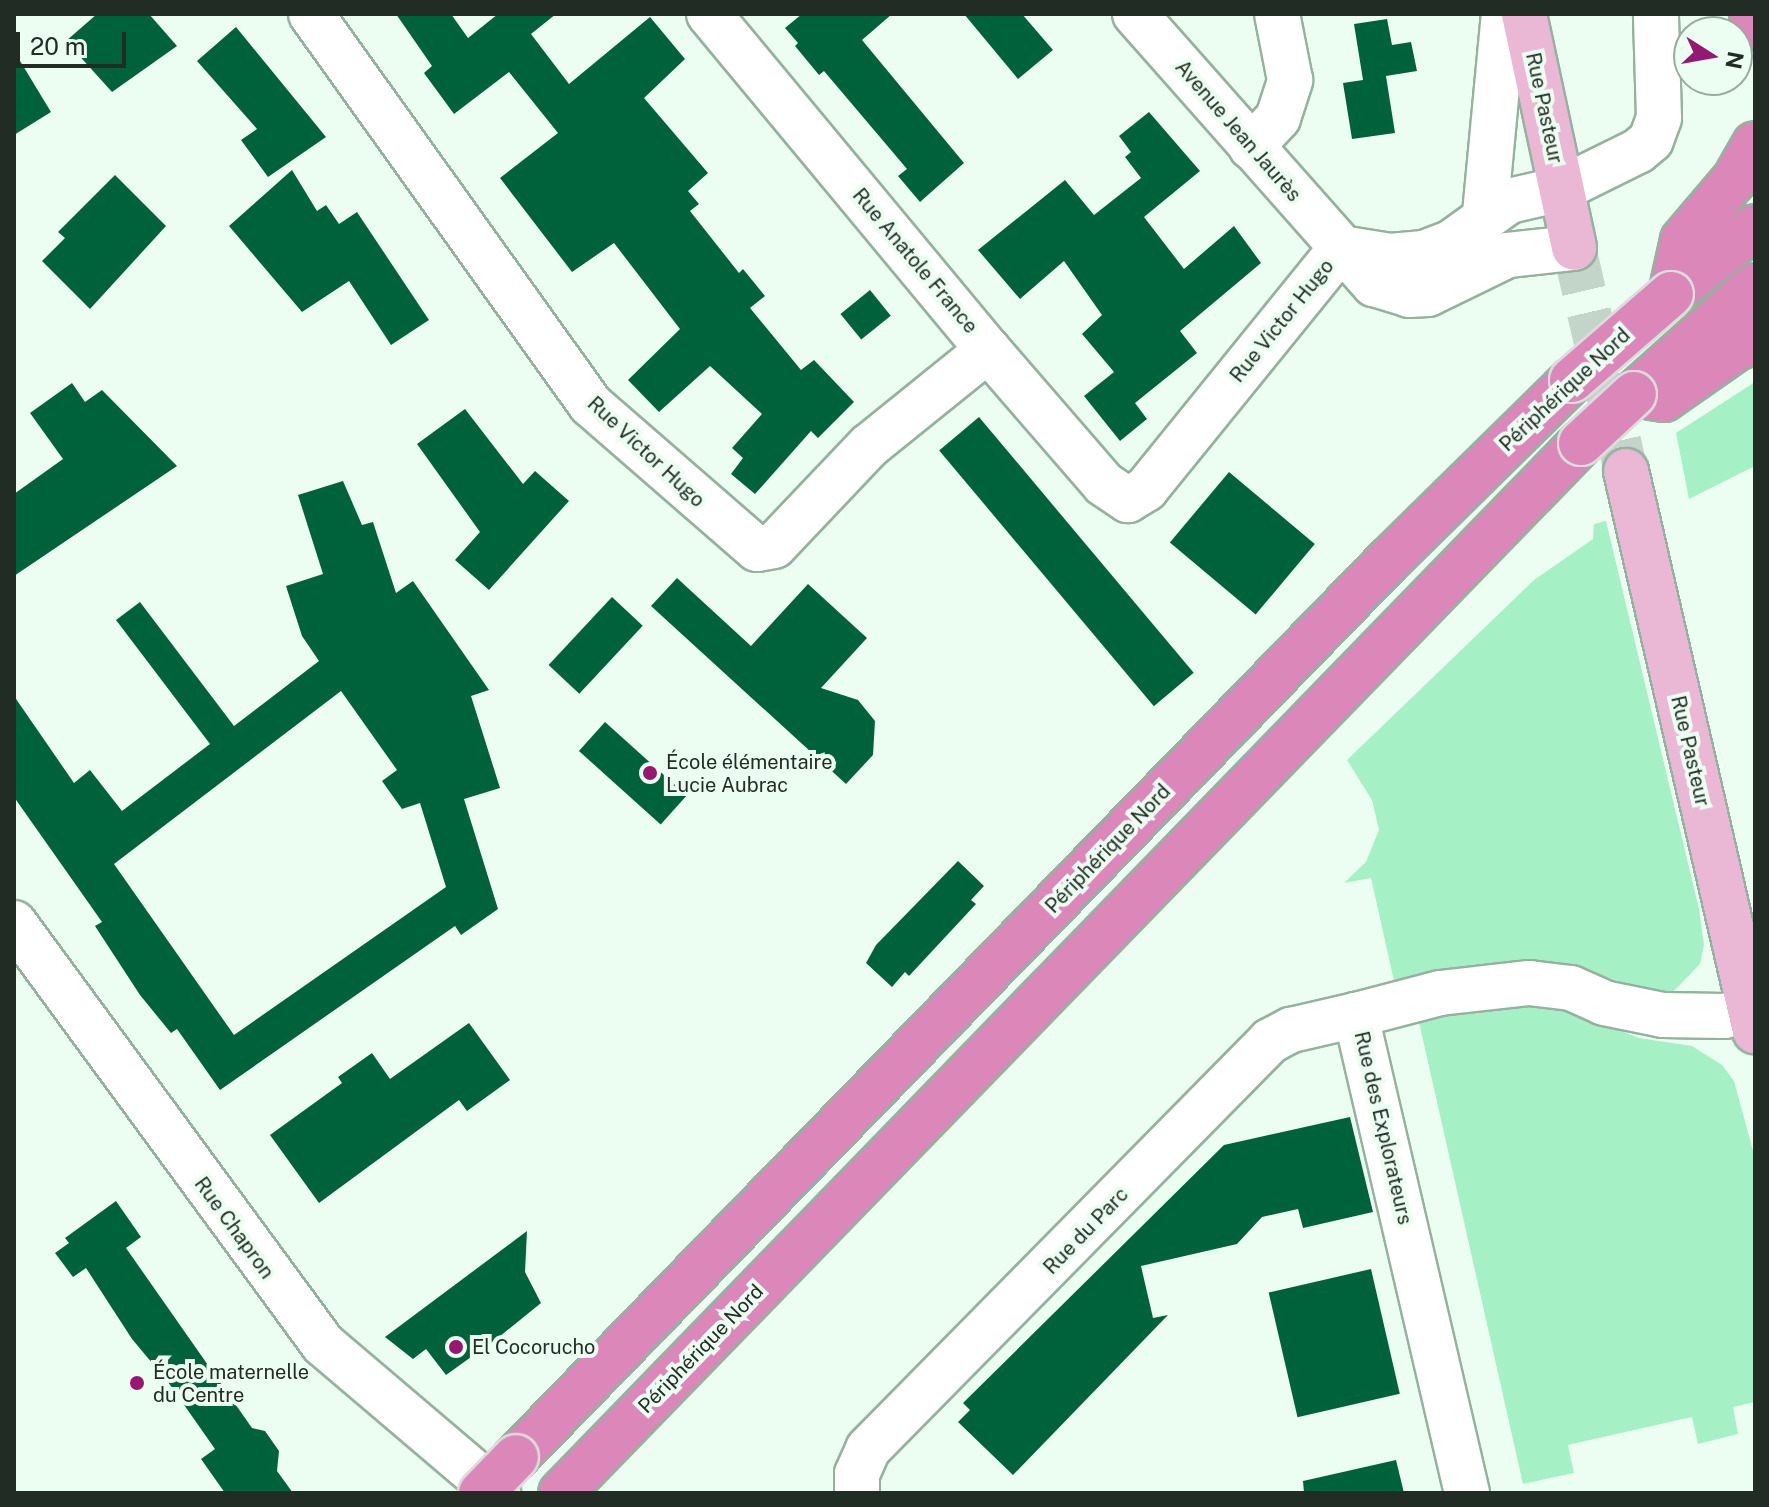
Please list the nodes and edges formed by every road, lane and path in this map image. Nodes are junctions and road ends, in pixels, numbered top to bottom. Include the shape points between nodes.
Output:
1 (311, 14) edge
2 (709, 14) edge
3 (1135, 14) edge
4 (1277, 14) edge
5 (1504, 14) edge
6 (1524, 14) edge
7 (1656, 14) edge
8 (1752, 14) edge
9 (1755, 28) edge
10 (1755, 144) edge
11 (1251, 147) junction
12 (1561, 189) junction
13 (1485, 214) junction
14 (1755, 227) edge
15 (1341, 248) junction
16 (1574, 248) joint
17 (1686, 281) junction
18 (1755, 286) edge
19 (1734, 338) edge
20 (988, 350) junction
21 (1626, 471) tunnel mouth
22 (1128, 500) joint
23 (14, 923) edge
24 (1356, 1015) junction
25 (1752, 1020) edge
26 (507, 1475) edge
27 (564, 1490) edge
28 (481, 1493) edge
29 (857, 1493) edge
30 (1467, 1493) edge

1 - 20 street, Rue Victor Hugo via 590,404 757,549 774,546 869,446
2 - 20 street, Rue Anatole France
3 - 11 street, Avenue Jean Jaurès
4 - 11 street via 1290,80 1278,118
5 - 13 street
6 - 12 main road, Rue Pasteur
7 - 12 street via 1662,85 1651,140
8 - 9 highway
10 - 17 highway via 1735,179 1683,240
11 - 15 street, Avenue Jean Jaurès
12 - 13 street via 1509,201
12 - 16 main road, Rue Pasteur
13 - 15 street via 1452,242 1424,253 1390,256
14 - 17 highway, Périphérique Nord
15 - 16 street, Avenue Jean Jaurès via 1374,284 1409,295 1445,290 1508,255
15 - 22 street, Rue Victor Hugo via 1146,489
17 - 26 highway, Périphérique Nord, bridge via 1572,380 1367,582
18 - 19 highway, Périphérique Nord
19 - 27 highway, Périphérique Nord, bridge via 1634,394 1581,443
20 - 22 street, Rue Anatole France via 1104,484
21 - 25 main road, Rue Pasteur
23 - 26 street, Rue Chapron via 323,1344
24 - 25 street, Rue des Explorateurs via 1440,993 1529,983 1571,988 1604,1003 1663,1015
24 - 29 street, Rue du Parc via 1291,1030 1270,1041 868,1449 857,1474
24 - 30 street, Rue des Explorateurs
26 - 28 highway, Périphérique Nord, bridge

